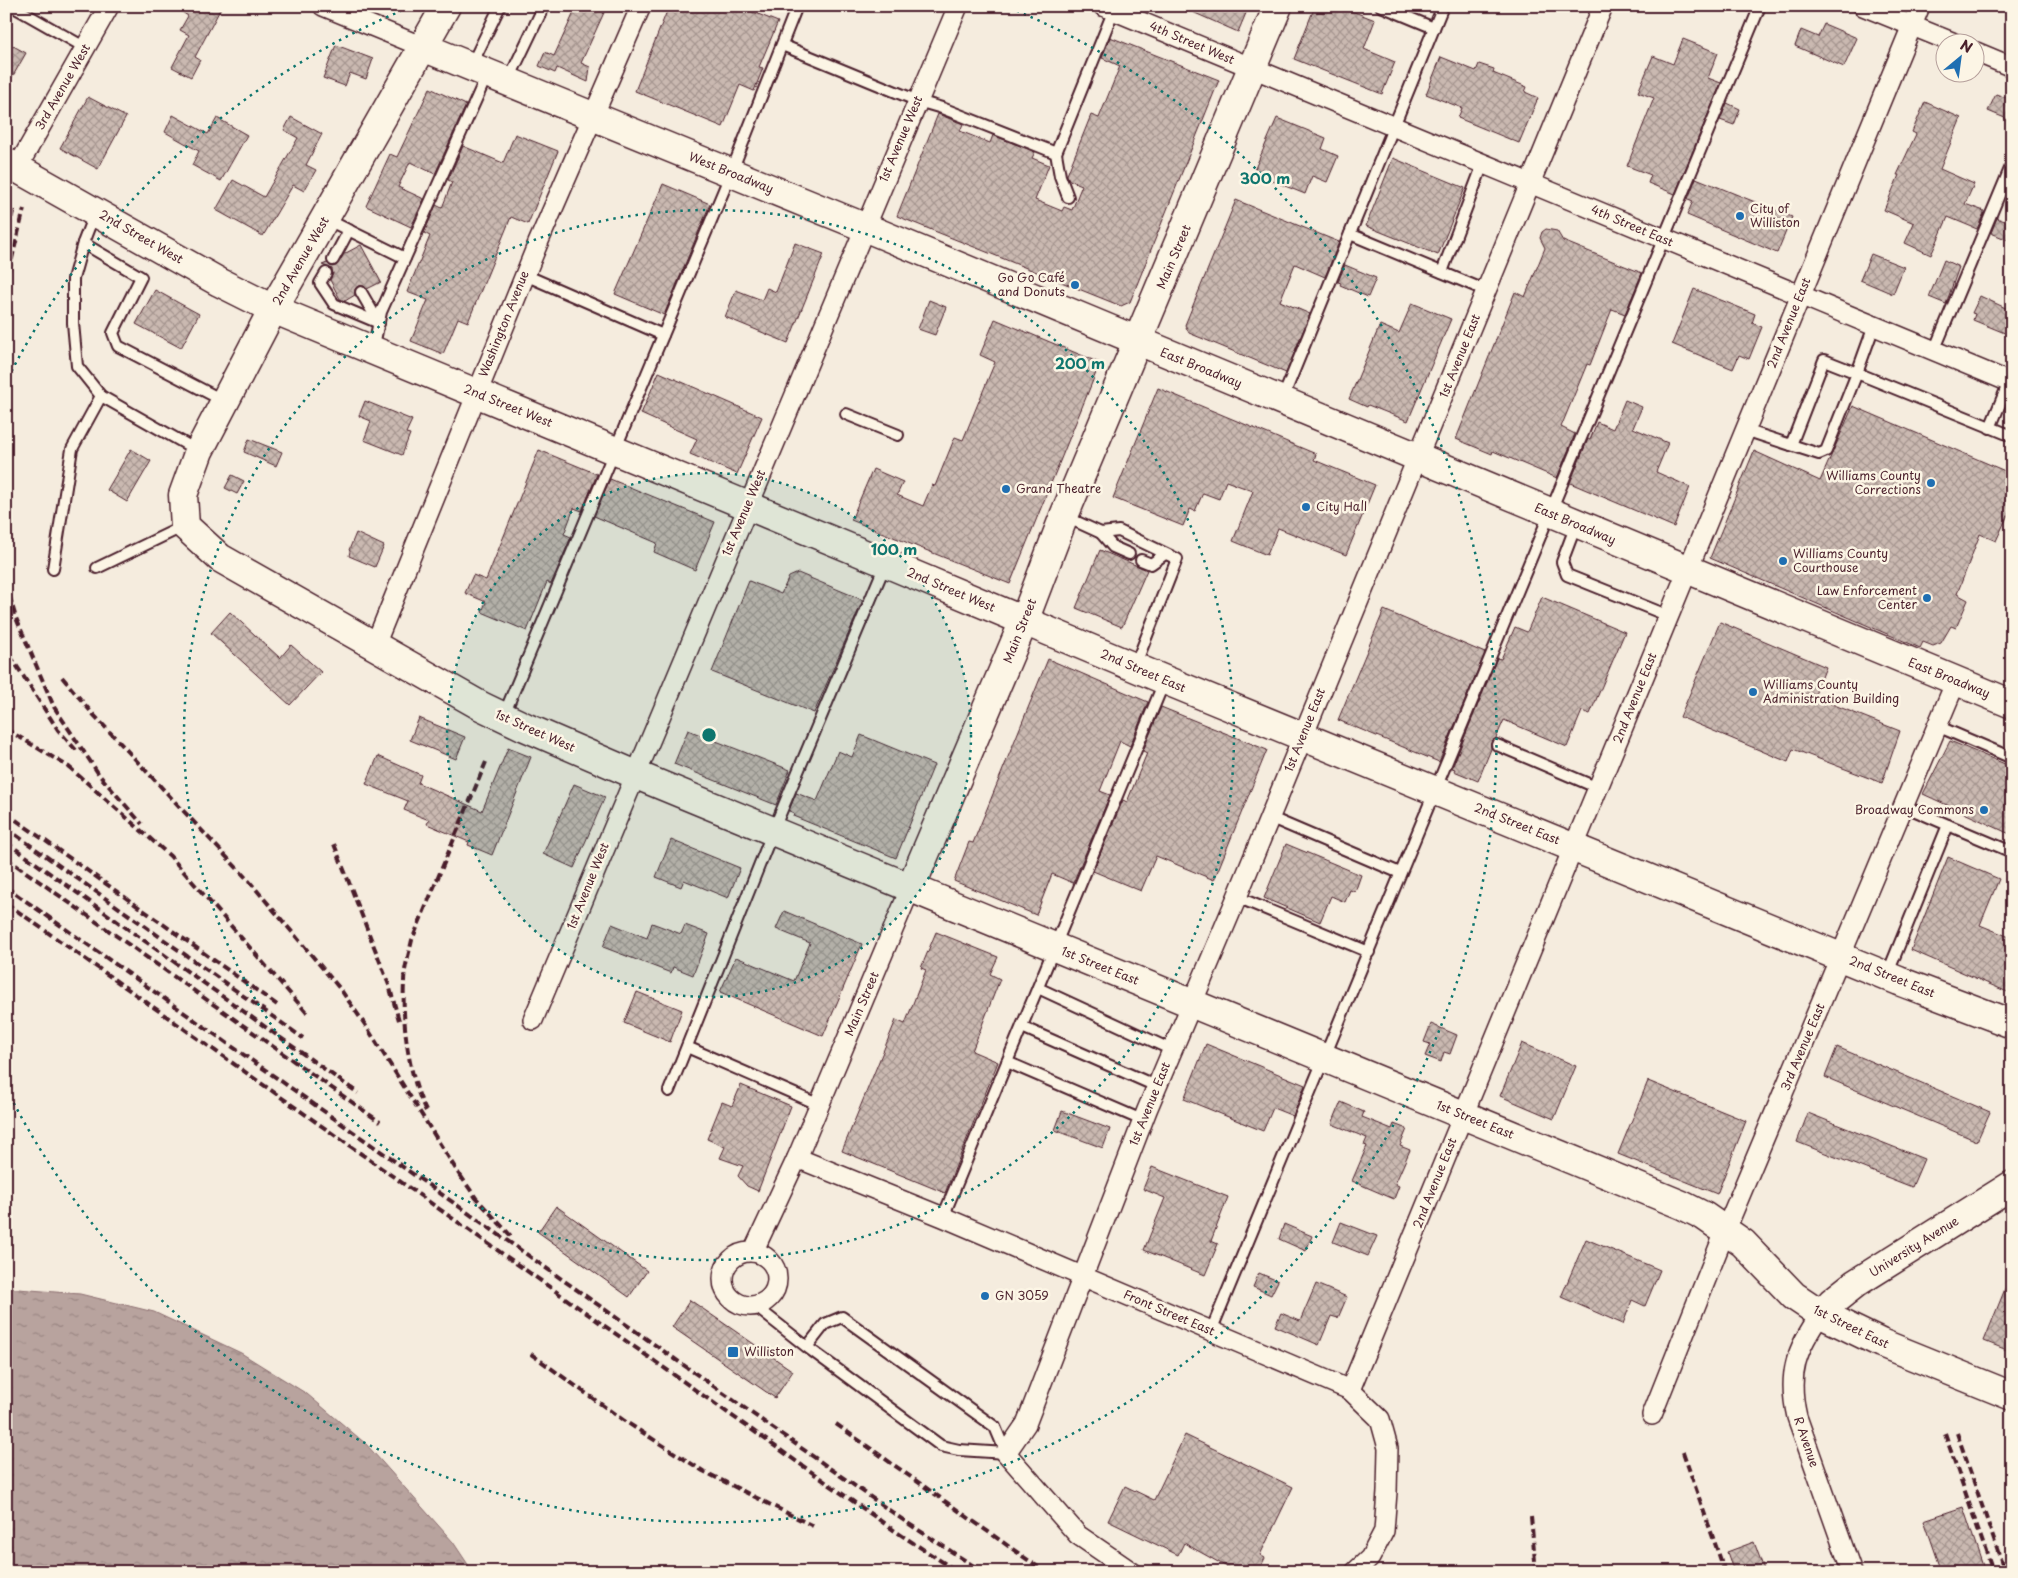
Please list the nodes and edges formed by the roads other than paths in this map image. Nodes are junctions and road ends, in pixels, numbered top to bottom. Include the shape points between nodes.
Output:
1 (12, 6) edge
2 (109, 6) edge
3 (323, 6) edge
4 (446, 6) edge
5 (500, 6) edge
6 (544, 6) edge
7 (641, 6) edge
8 (797, 6) edge
9 (958, 6) edge
10 (1278, 6) edge
11 (1381, 6) edge
12 (1443, 6) edge
13 (1603, 6) edge
14 (1760, 6) edge
15 (1863, 6) edge
16 (1920, 6) edge
17 (1111, 8) edge
18 (1912, 26) junction
19 (1434, 28) junction
20 (1936, 36) edge
21 (782, 44) junction
22 (423, 47) junction
23 (86, 48) junction
24 (1986, 56) edge
25 (2012, 67) edge
26 (1252, 68) junction
27 (489, 74) junction
28 (918, 101) junction
29 (593, 116) junction
30 (1394, 126) junction
31 (1056, 154) junction
32 (1483, 164) junction
33 (2012, 164) edge
34 (12, 165) edge
35 (731, 173) junction
36 (1531, 184) junction
37 (1068, 197) dead end
38 (95, 211) junction
39 (325, 218) junction
40 (864, 227) junction
41 (349, 230) junction
42 (1350, 234) junction
43 (1664, 239) junction
44 (83, 244) junction
45 (337, 256) dead end
46 (405, 258) junction
47 (326, 272) dead end
48 (1442, 272) junction
49 (525, 274) junction
50 (1487, 291) junction
51 (361, 292) dead end
52 (1801, 296) junction
53 (273, 309) junction
54 (378, 324) junction
55 (1874, 326) junction
56 (663, 334) junction
57 (1138, 342) junction
58 (372, 351) junction
59 (1934, 351) junction
60 (1857, 373) junction
61 (2010, 382) edge
62 (476, 393) junction
63 (101, 396) junction
64 (225, 401) junction
65 (1282, 401) junction
66 (846, 414) dead end
67 (1990, 428) junction
68 (1745, 430) junction
69 (898, 434) dead end
70 (2012, 436) edge
71 (1791, 445) junction
72 (615, 450) junction
73 (199, 451) junction
74 (1418, 458) junction
75 (748, 505) junction
76 (1550, 513) junction
77 (1064, 516) junction
78 (1576, 524) junction
79 (185, 526) junction
80 (1101, 533) junction
81 (1129, 554) dead end
82 (1165, 554) junction
83 (1141, 560) dead end
84 (886, 562) junction
85 (97, 568) dead end
86 (53, 570) dead end
87 (1687, 570) junction
88 (1669, 616) junction
89 (1024, 621) junction
90 (374, 645) junction
91 (1134, 667) junction
92 (1165, 680) junction
93 (1956, 681) junction
94 (2012, 704) edge
95 (503, 717) junction
96 (1937, 726) junction
97 (1302, 736) junction
98 (1498, 745) dead end
99 (2012, 758) edge
100 (634, 774) junction
101 (1598, 788) junction
102 (1434, 790) junction
103 (1904, 806) junction
104 (1270, 817) junction
105 (1948, 825) junction
106 (773, 831) junction
107 (1573, 847) junction
108 (2012, 852) edge
109 (1400, 873) junction
110 (911, 887) junction
111 (1237, 897) junction
112 (1054, 947) junction
113 (1368, 952) junction
114 (1841, 956) junction
115 (1887, 976) junction
116 (1038, 988) junction
117 (1191, 1003) junction
118 (533, 1020) dead end
119 (2012, 1024) edge
120 (1022, 1027) junction
121 (687, 1047) junction
122 (1172, 1050) junction
123 (1325, 1058) junction
124 (1007, 1062) junction
125 (1156, 1086) junction
126 (669, 1091) dead end
127 (820, 1105) junction
128 (1463, 1114) junction
129 (1142, 1120) junction
130 (797, 1158) junction
131 (2012, 1186) edge
132 (943, 1217) junction
133 (1726, 1230) junction
134 (753, 1252) junction
135 (1082, 1276) junction
136 (755, 1306) junction
137 (1821, 1314) junction
138 (1211, 1331) junction
139 (807, 1347) junction
140 (1350, 1390) junction
141 (2012, 1396) edge
142 (1652, 1415) dead end
143 (1006, 1453) junction
144 (1132, 1572) edge
145 (1355, 1572) edge
146 (1852, 1572) edge

1 - 23 lane
2 - 23 street, 3rd Avenue West
3 - 22 street, West Broadway
4 - 22 main road, 2nd Avenue West
5 - 27 lane
6 - 27 lane
7 - 29 street, Washington Avenue
8 - 21 lane
9 - 28 street, 1st Avenue West
10 - 26 main road, Main Street
11 - 19 lane
12 - 19 lane
13 - 36 street, 1st Avenue East
14 - 43 lane
15 - 18 street
16 - 18 street, 2nd Avenue East
17 - 26 street, 4th Street West
17 - 31 lane
18 - 20 street
18 - 52 street, 2nd Avenue East
19 - 30 lane
21 - 28 lane
21 - 35 lane
22 - 27 main road, West Broadway
22 - 39 main road, 2nd Avenue West
23 - 34 street, 3rd Avenue West
24 - 25 street
26 - 30 street, 4th Street East
26 - 57 main road, Main Street
27 - 29 main road, West Broadway
27 - 46 lane
28 - 31 lane
28 - 40 street, 1st Avenue West
29 - 35 main road, West Broadway
29 - 49 street, Washington Avenue
30 - 32 street, 4th Street East
30 - 42 lane
31 - 37 lane
32 - 36 street, 4th Street East
32 - 48 lane
33 - 59 lane
34 - 38 main road, 2nd Street West
35 - 40 main road, West Broadway
35 - 56 lane
36 - 43 street, 4th Street East
36 - 50 street, 1st Avenue East
38 - 44 lane
38 - 53 main road, 2nd Street West
39 - 41 lane
39 - 53 main road, 2nd Avenue West
40 - 57 main road, West Broadway
40 - 75 street, 1st Avenue West
41 - 45 lane
41 - 46 lane
42 - 48 lane
42 - 65 lane
43 - 52 street, 4th Street East
43 - 76 lane
44 - 63 lane via 73,279 77,366
44 - 64 lane via 141,277 113,334 118,346
46 - 54 lane
47 - 54 lane via 320,283 334,304
48 - 50 lane
49 - 56 lane
49 - 62 street, Washington Avenue
50 - 74 street, 1st Avenue East
51 - 54 lane
52 - 55 street, 4th Street East
52 - 68 street, 2nd Avenue East
53 - 58 main road, 2nd Street West
53 - 64 main road, 2nd Avenue West
54 - 58 lane
55 - 59 street, 4th Street East
55 - 60 lane
56 - 72 lane
57 - 65 main road, East Broadway
57 - 77 main road, Main Street
58 - 62 main road, 2nd Street West
59 - 61 street, 4th Street East
60 - 67 lane
60 - 71 lane via 1826,451 1819,454
60 - 71 lane via 1824,360
61 - 67 lane
62 - 72 main road, 2nd Street West
62 - 90 street, Washington Avenue
63 - 73 lane
63 - 86 lane via 72,449
64 - 73 main road, 2nd Avenue West
65 - 74 main road, East Broadway
66 - 69 lane
67 - 70 lane
68 - 71 lane
68 - 87 street, 2nd Avenue East
72 - 75 main road, 2nd Street West
72 - 95 lane
73 - 79 main road, 2nd Avenue West via 183,495
74 - 76 main road, East Broadway
74 - 97 street, 1st Avenue East
75 - 84 main road, 2nd Street West
75 - 100 street, 1st Avenue West
76 - 78 main road, East Broadway
76 - 102 lane
77 - 80 lane
77 - 89 main road, Main Street
78 - 87 main road, East Broadway
78 - 88 lane via 1562,562 1567,575
79 - 85 lane
79 - 90 main road, 1st Street West via 220,558
80 - 81 lane via 1113,547
80 - 82 lane via 1120,531
82 - 83 lane via 1151,564
82 - 91 lane via 1177,559
84 - 89 main road, 2nd Street West
84 - 106 lane
87 - 88 street, 2nd Avenue East
87 - 93 main road, East Broadway
88 - 101 street, 2nd Avenue East
89 - 91 main road, 2nd Street East
89 - 110 main road, Main Street
90 - 95 main road, 1st Street West
91 - 92 main road, 2nd Street East
92 - 97 main road, 2nd Street East
92 - 112 lane
93 - 94 main road, East Broadway
93 - 96 street, 3rd Avenue East
95 - 100 main road, 1st Street West
96 - 99 lane
96 - 103 street, 3rd Avenue East
97 - 102 main road, 2nd Street East
97 - 104 street, 1st Avenue East
98 - 101 lane
100 - 106 main road, 1st Street West
100 - 118 street, 1st Avenue West
101 - 107 street, 2nd Avenue East
102 - 107 main road, 2nd Street East
102 - 109 lane
103 - 105 lane
103 - 114 street, 3rd Avenue East
104 - 109 lane
104 - 111 street, 1st Avenue East
105 - 108 lane
105 - 115 lane
106 - 110 main road, 1st Street West
106 - 121 lane
107 - 114 main road, 2nd Street East
107 - 128 street, 2nd Avenue East
109 - 113 lane
110 - 112 main road, 1st Street East
110 - 127 street, Main Street
111 - 113 lane
111 - 117 street, 1st Avenue East
112 - 116 lane
112 - 117 main road, 1st Street East
113 - 123 lane
114 - 115 main road, 2nd Street East
114 - 133 street, 3rd Avenue East
115 - 119 main road, 2nd Street East
116 - 120 lane
116 - 122 lane
117 - 122 street, 1st Avenue East
117 - 123 main road, 1st Street East
120 - 124 lane
120 - 125 lane
121 - 126 lane
121 - 127 lane
122 - 125 street, 1st Avenue East
123 - 128 main road, 1st Street East
123 - 138 lane
124 - 129 lane
124 - 132 lane
125 - 129 street, 1st Avenue East
127 - 130 street, Main Street
128 - 133 main road, 1st Street East via 1682,1205
128 - 140 street, 2nd Avenue East
129 - 135 street, 1st Avenue East
130 - 132 street, Front Street East
130 - 134 street, Main Street
131 - 137 main road, University Avenue via 1856,1283
132 - 135 street, Front Street East
133 - 137 main road, 1st Street East via 1750,1249 1794,1296
133 - 142 street, 3rd Avenue East
134 - 136 street via 767,1258 776,1271 777,1286 769,1299
134 - 136 street via 738,1254 726,1265 722,1280 727,1295 733,1300
135 - 138 street, Front Street East
135 - 143 street, 1st Avenue East via 1026,1424
136 - 139 lane
137 - 141 main road, 1st Street East via 1881,1343
137 - 146 street, R Avenue via 1796,1360 1792,1397
138 - 140 street, Front Street East
139 - 143 lane via 940,1446
139 - 143 lane via 825,1324 842,1317 995,1427
140 - 145 street, Front Street East via 1380,1419 1388,1448 1384,1531 1370,1558
143 - 144 street via 1078,1535

